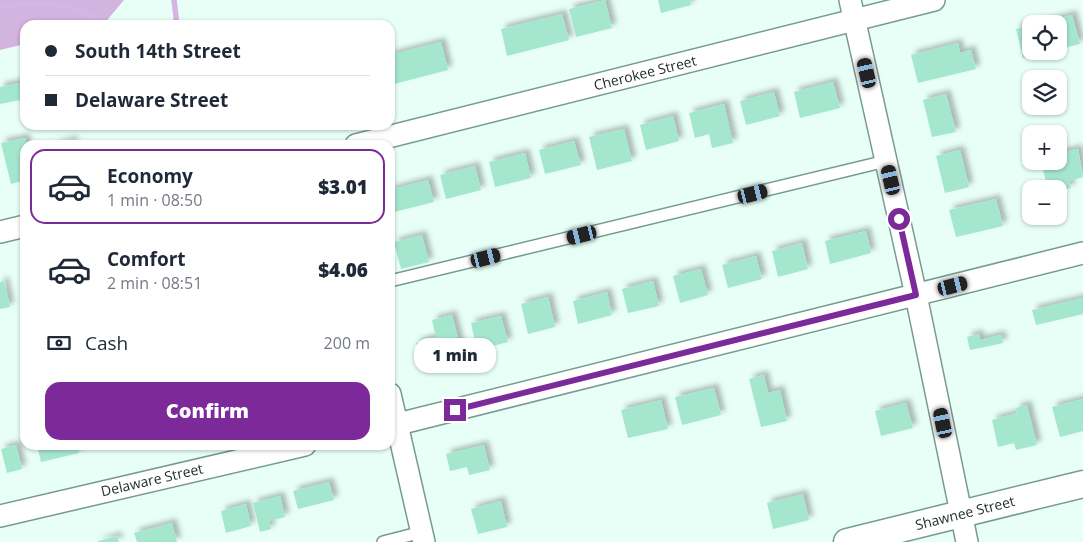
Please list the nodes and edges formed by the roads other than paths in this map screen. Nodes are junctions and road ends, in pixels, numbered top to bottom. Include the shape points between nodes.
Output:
1 (934, 0) edge
2 (853, 10) edge
3 (374, 140) edge
4 (886, 161) junction
5 (20, 227) edge
6 (0, 232) edge
7 (1083, 253) edge
8 (395, 280) edge
9 (916, 295) junction
10 (395, 425) edge
11 (395, 432) edge
12 (260, 450) edge
13 (1083, 484) edge
14 (962, 514) junction
15 (0, 516) edge
16 (423, 537) edge
17 (383, 542) edge
18 (847, 542) edge
19 (967, 542) edge

1 - 2 street, Cherokee Street
2 - 3 street, Cherokee Street
2 - 4 street
4 - 8 lane
4 - 9 street
5 - 6 street
7 - 9 street
9 - 10 street
9 - 14 street
11 - 16 street
12 - 15 street, Delaware Street
13 - 14 street, Shawnee Street
14 - 18 street, Shawnee Street
14 - 19 street
16 - 17 lane

